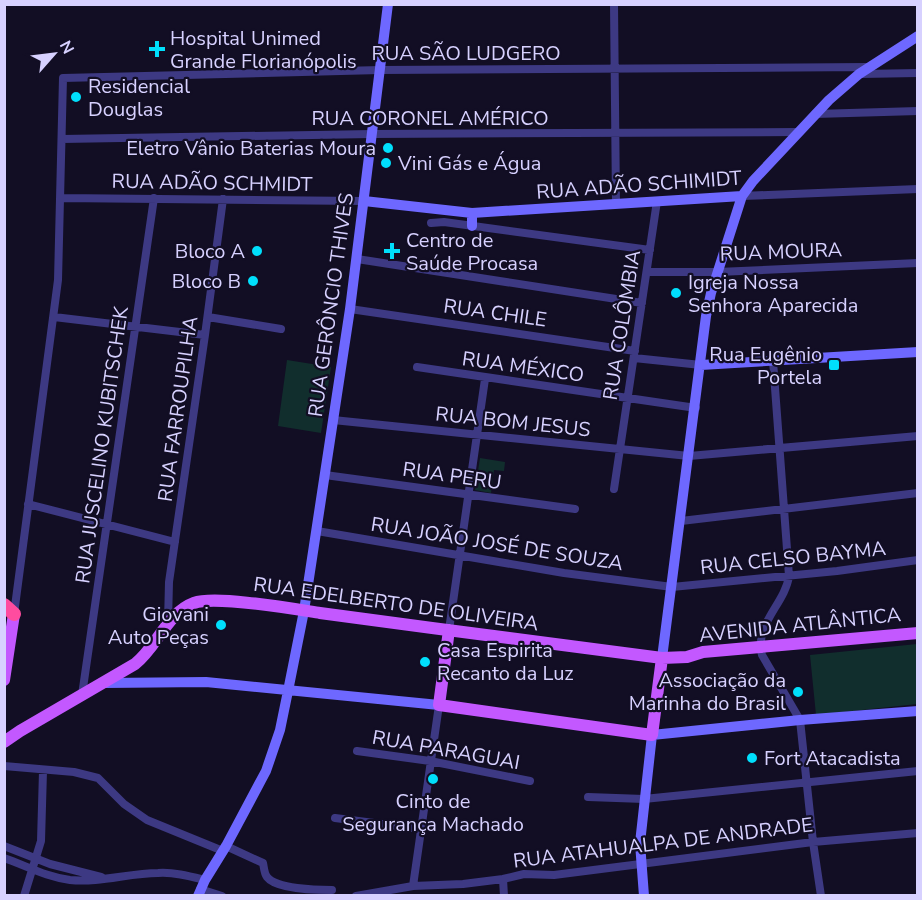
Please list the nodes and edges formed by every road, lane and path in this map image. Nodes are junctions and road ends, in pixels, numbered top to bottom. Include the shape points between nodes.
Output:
1 (388, 4) edge
2 (614, 4) edge
3 (918, 36) edge
4 (870, 68) junction
5 (615, 69) junction
6 (380, 70) junction
7 (918, 73) edge
8 (859, 74) junction
9 (918, 111) edge
10 (815, 114) junction
11 (798, 132) junction
12 (615, 133) junction
13 (372, 134) junction
14 (62, 139) junction
15 (918, 189) edge
16 (742, 196) junction
17 (61, 198) junction
18 (154, 198) junction
19 (223, 199) junction
20 (364, 201) junction
21 (657, 201) junction
22 (616, 204) junction
23 (472, 213) junction
24 (431, 223) dead end
25 (472, 226) junction
26 (650, 250) junction
27 (357, 260) junction
28 (918, 263) edge
29 (647, 272) junction
30 (718, 272) junction
31 (642, 303) junction
32 (350, 309) junction
33 (54, 317) junction
34 (208, 317) junction
35 (136, 327) junction
36 (281, 329) dead end
37 (205, 335) junction
38 (918, 352) edge
39 (634, 354) junction
40 (774, 361) junction
41 (701, 365) junction
42 (417, 367) dead end
43 (485, 379) junction
44 (628, 399) junction
45 (696, 408) junction
46 (333, 420) junction
47 (477, 435) junction
48 (918, 436) edge
49 (779, 448) junction
50 (620, 449) junction
51 (689, 456) junction
52 (325, 475) junction
53 (614, 489) dead end
54 (918, 493) edge
55 (469, 495) junction
56 (28, 504) junction
57 (575, 509) dead end
58 (783, 509) junction
59 (681, 521) junction
60 (107, 524) junction
61 (316, 531) junction
62 (175, 542) junction
63 (460, 556) junction
64 (918, 560) edge
65 (789, 576) junction
66 (672, 587) junction
67 (9, 610) edge
68 (304, 611) junction
69 (168, 624) junction
70 (449, 630) junction
71 (918, 633) edge
72 (918, 640) edge
73 (761, 651) junction
74 (662, 658) junction
75 (4, 680) edge
76 (105, 683) junction
77 (288, 691) junction
78 (82, 696) junction
79 (439, 705) junction
80 (918, 711) edge
81 (800, 720) junction
82 (20, 731) junction
83 (4, 734) edge
84 (652, 735) junction
85 (4, 742) edge
86 (357, 751) dead end
87 (430, 761) junction
88 (4, 766) edge
89 (43, 771) junction
90 (918, 771) edge
91 (530, 781) dead end
92 (807, 782) junction
93 (588, 797) dead end
94 (644, 799) junction
95 (335, 818) dead end
96 (421, 830) junction
97 (918, 833) edge
98 (813, 842) junction
99 (4, 846) edge
100 (224, 849) junction
101 (4, 858) edge
102 (37, 858) junction
103 (640, 863) junction
104 (33, 868) junction
105 (109, 879) junction
106 (503, 879) junction
107 (413, 886) junction
108 (201, 888) edge
109 (332, 890) dead end
110 (24, 896) edge
111 (222, 896) edge
112 (356, 896) edge
113 (504, 896) edge
114 (644, 896) edge
115 (821, 896) edge

1 - 6 main road, RUA GERÔNCIO THIVES
2 - 5 street
3 - 4 main road
4 - 5 street, RUA SÃO LUDGERO
4 - 8 main road
5 - 6 street, RUA SÃO LUDGERO
5 - 12 street
6 - 13 main road, RUA GERÔNCIO THIVES
6 - 14 street, RUA SÃO LUDGERO via 63,78
7 - 8 street
8 - 10 main road
9 - 10 street
10 - 11 main road
11 - 12 street, RUA CORONEL AMÉRICO
11 - 16 main road
12 - 13 street, RUA CORONEL AMÉRICO
12 - 22 street
13 - 14 street, RUA CORONEL AMÉRICO
13 - 20 main road, RUA GERÔNCIO THIVES
14 - 17 street
15 - 16 street, RUA ADÃO SCHIMIDT
16 - 21 main road, RUA ADÃO SCHIMIDT
16 - 30 main road
17 - 18 street, RUA ADÃO SCHMIDT
17 - 33 street
18 - 19 street, RUA ADÃO SCHMIDT
18 - 35 street, RUA JUSCELINO KUBITSCHEK
19 - 20 street, RUA ADÃO SCHMIDT
19 - 34 street, RUA FARROUPILHA
20 - 23 main road, RUA ADÃO SCHIMIDT
20 - 27 main road, RUA GERÔNCIO THIVES
21 - 22 main road, RUA ADÃO SCHIMIDT
21 - 26 street, RUA COLÔMBIA
22 - 23 main road, RUA ADÃO SCHIMIDT
23 - 25 main road
24 - 25 street
25 - 26 street
26 - 29 street, RUA COLÔMBIA
27 - 31 street
27 - 32 main road, RUA GERÔNCIO THIVES
28 - 30 street, RUA MOURA
29 - 30 street, RUA MOURA
29 - 31 street, RUA COLÔMBIA
30 - 41 main road via 706,316
31 - 39 street, RUA COLÔMBIA
32 - 39 street, RUA CHILE
32 - 46 main road, RUA GERÔNCIO THIVES
33 - 35 street
33 - 56 street
34 - 36 street
34 - 37 street, RUA FARROUPILHA
35 - 37 street
35 - 60 street, RUA JUSCELINO KUBITSCHEK
37 - 62 street, RUA FARROUPILHA
38 - 40 main road
39 - 41 street
39 - 44 street, RUA COLÔMBIA
40 - 41 main road
40 - 49 street
41 - 45 main road
42 - 43 street, RUA MÉXICO
43 - 44 street, RUA MÉXICO
43 - 47 street
44 - 45 street, RUA MÉXICO
44 - 50 street, RUA COLÔMBIA
45 - 51 main road
46 - 47 street, RUA BOM JESUS
46 - 52 main road, RUA GERÔNCIO THIVES
47 - 50 street, RUA BOM JESUS
47 - 55 street
48 - 49 street, RUA BOM JESUS
49 - 51 street, RUA BOM JESUS
49 - 58 street
50 - 51 street, RUA BOM JESUS
50 - 53 street, RUA COLÔMBIA
51 - 59 main road
52 - 55 street, RUA PERU
52 - 61 main road, RUA GERÔNCIO THIVES
54 - 58 street
55 - 57 street, RUA PERU
55 - 63 street
56 - 60 street
56 - 67 street
58 - 59 street
58 - 65 street
59 - 66 main road
60 - 62 street
60 - 78 street, RUA JUSCELINO KUBITSCHEK
61 - 63 street, RUA JOÃO JOSÉ DE SOUZA
61 - 68 main road, RUA GERÔNCIO THIVES
62 - 69 street, RUA FARROUPILHA
63 - 66 street, RUA JOÃO JOSÉ DE SOUZA
63 - 70 street
64 - 65 street, RUA CELSO BAYMA
65 - 66 street, RUA CELSO BAYMA
65 - 73 street via 768,619
66 - 74 main road
67 - 75 main road
68 - 69 main road, RUA EDELBERTO DE OLIVEIRA via 208,600 185,607
68 - 70 main road, RUA EDELBERTO DE OLIVEIRA
68 - 77 main road, RUA GERÔNCIO THIVES
69 - 76 main road, RUA EDELBERTO DE OLIVEIRA via 142,659
70 - 74 main road, RUA EDELBERTO DE OLIVEIRA
70 - 79 main road
71 - 73 main road, AVENIDA ATLÂNTICA
72 - 73 main road, AVENIDA ATLÂNTICA
73 - 74 main road, AVENIDA ATLÂNTICA
73 - 81 street
74 - 84 main road
76 - 77 main road via 206,682
76 - 78 main road, RUA EDELBERTO DE OLIVEIRA
77 - 79 main road
77 - 100 main road, RUA GERÔNCIO THIVES via 271,760
78 - 82 main road, RUA EDELBERTO DE OLIVEIRA
79 - 84 main road
79 - 87 street
80 - 81 main road
81 - 84 main road
81 - 92 street
82 - 83 main road
82 - 85 main road
84 - 94 main road
86 - 87 street, RUA PARAGUAI
87 - 91 street, RUA PARAGUAI
87 - 96 street
88 - 89 street
89 - 100 street via 98,778 138,815
89 - 102 street via 42,832
90 - 92 street
92 - 94 street
92 - 98 street
93 - 94 street
94 - 103 main road
95 - 96 street
96 - 107 street
97 - 98 street, RUA ATAHUALPA DE ANDRADE
98 - 103 street, RUA ATAHUALPA DE ANDRADE
98 - 115 street
99 - 102 street
100 - 108 main road, RUA GERÔNCIO THIVES
100 - 109 street via 263,863 272,881 301,889
101 - 104 street
102 - 104 street
102 - 105 street
103 - 106 street, RUA ATAHUALPA DE ANDRADE
103 - 114 main road
104 - 105 street via 71,880
104 - 110 street
105 - 108 street via 164,873
106 - 107 street, RUA ATAHUALPA DE ANDRADE
106 - 113 street
107 - 112 street, RUA ATAHUALPA DE ANDRADE
108 - 111 street

